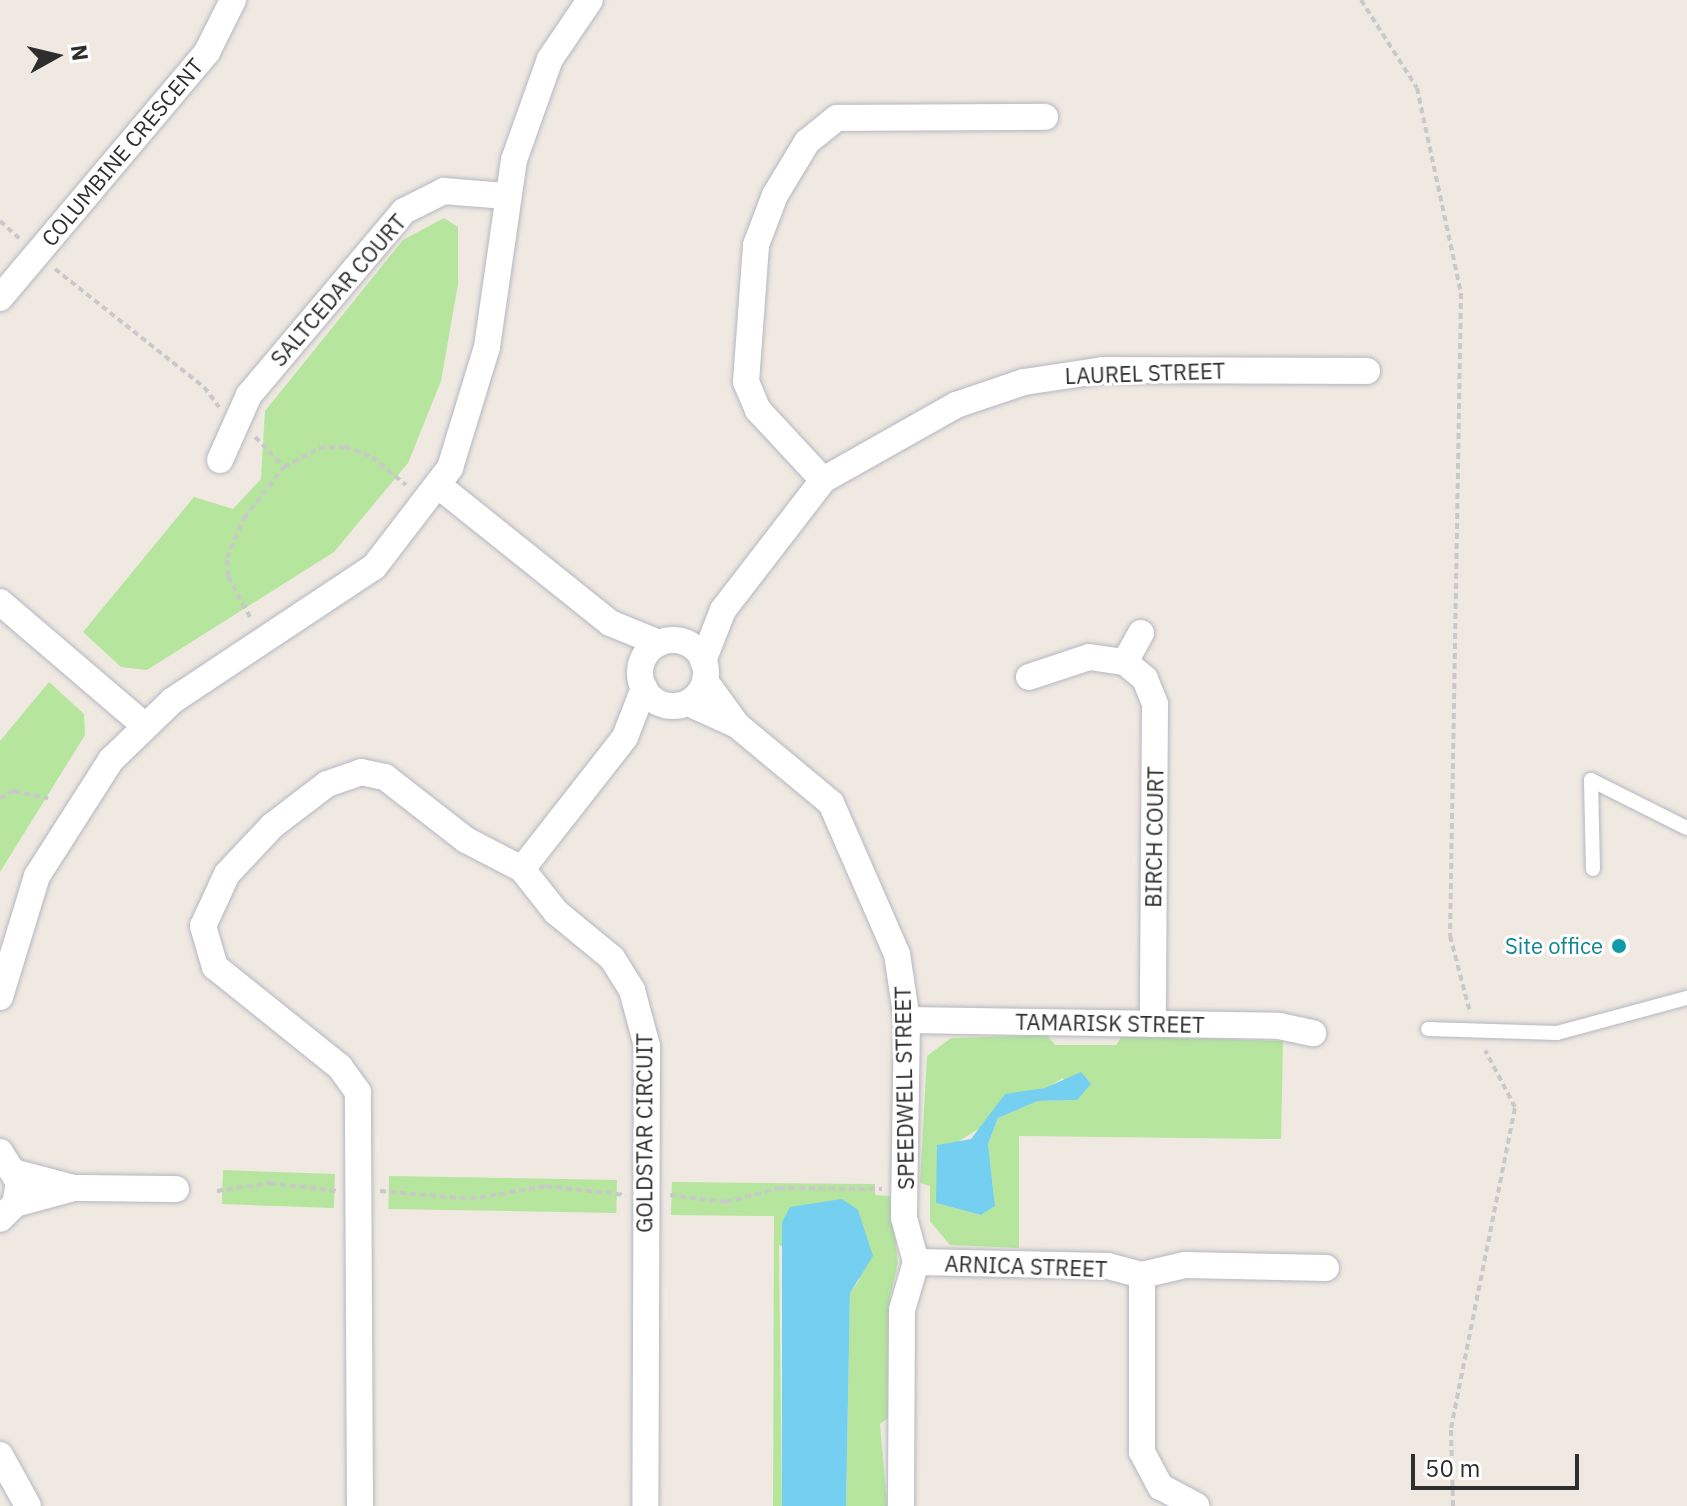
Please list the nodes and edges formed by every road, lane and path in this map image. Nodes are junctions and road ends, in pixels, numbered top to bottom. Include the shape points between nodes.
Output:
1 (590, 0) edge
2 (1361, 0) edge
3 (228, 1) edge
4 (1045, 117) dead end
5 (505, 196) junction
6 (0, 221) edge
7 (23, 242) dead end
8 (51, 266) dead end
9 (0, 298) edge
10 (1367, 371) dead end
11 (221, 409) dead end
12 (252, 434) dead end
13 (220, 460) dead end
14 (284, 467) junction
15 (823, 480) junction
16 (406, 485) dead end
17 (439, 486) junction
18 (0, 602) edge
19 (723, 610) junction
20 (250, 617) dead end
21 (610, 623) junction
22 (1141, 633) dead end
23 (670, 642) junction
24 (1125, 662) junction
25 (704, 671) junction
26 (1029, 677) dead end
27 (659, 691) junction
28 (143, 724) junction
29 (737, 725) junction
30 (0, 798) edge
31 (48, 798) dead end
32 (1687, 828) edge
33 (522, 869) junction
34 (1593, 869) dead end
35 (0, 997) edge
36 (1687, 998) edge
37 (907, 1020) junction
38 (1153, 1024) junction
39 (1428, 1029) dead end
40 (1475, 1030) junction
41 (1313, 1033) dead end
42 (0, 1152) edge
43 (17, 1173) junction
44 (74, 1188) junction
45 (176, 1189) dead end
46 (884, 1190) dead end
47 (217, 1191) dead end
48 (348, 1191) dead end
49 (378, 1191) dead end
50 (631, 1195) dead end
51 (660, 1195) dead end
52 (7, 1212) edge
53 (916, 1262) junction
54 (1326, 1268) dead end
55 (1142, 1275) junction
56 (0, 1455) edge
57 (28, 1506) edge
58 (360, 1506) edge
59 (645, 1506) edge
60 (901, 1506) edge
61 (1196, 1506) edge
62 (1453, 1506) edge

1 - 5 street via 539,83
2 - 40 path via 1417,88 1461,293 1450,936
3 - 9 street, COLUMBINE CRESCENT via 207,52
4 - 15 street via 850,115 815,132 783,182 756,245 746,382 758,410
5 - 13 street, SALTCEDAR COURT via 444,191 404,211 249,395
5 - 17 street via 480,385
6 - 7 path
8 - 11 path via 204,387
10 - 15 street, LAUREL STREET via 1157,369 1024,382 956,405
12 - 14 path
14 - 16 path via 319,448 345,447 372,457
14 - 20 path via 244,518 227,558 228,576
15 - 19 street, LAUREL STREET
17 - 21 street
17 - 28 street via 374,567
18 - 28 street
19 - 23 street, LAUREL STREET
19 - 25 street, LAUREL STREET
21 - 23 street
21 - 27 street
22 - 24 street
23 - 25 street, SPEEDWELL STREET
23 - 27 street, LAUREL STREET
24 - 26 street via 1089,657
24 - 38 street, BIRCH COURT via 1145,679 1155,704
25 - 27 street, LAUREL STREET
25 - 29 street, SPEEDWELL STREET
27 - 29 street, SPEEDWELL STREET
27 - 33 street
28 - 35 street via 56,835 18,923
29 - 37 street, SPEEDWELL STREET via 839,815 897,954
30 - 31 path via 14,791
32 - 34 lane via 1591,780
33 - 58 street, GOLDSTAR CIRCUIT via 466,840 385,777 361,772 327,784 272,826 227,874 204,915 205,949 215,967 340,1067 358,1092
33 - 59 street, GOLDSTAR CIRCUIT via 556,912 612,958 646,1030
36 - 40 lane via 1557,1033
37 - 38 street, TAMARISK STREET
37 - 53 street, SPEEDWELL STREET via 904,1218
38 - 41 street, TAMARISK STREET
39 - 40 lane
40 - 62 path via 1515,1107 1451,1428
42 - 43 street
43 - 44 street
43 - 52 street
44 - 45 street
44 - 52 street
46 - 51 path via 779,1188 726,1202
47 - 48 path via 270,1183
49 - 50 path via 470,1199 546,1186
53 - 55 street, ARNICA STREET via 1108,1266
53 - 60 street via 902,1310
54 - 55 street, ARNICA STREET via 1185,1265
55 - 61 street via 1142,1452 1161,1487
56 - 57 street

